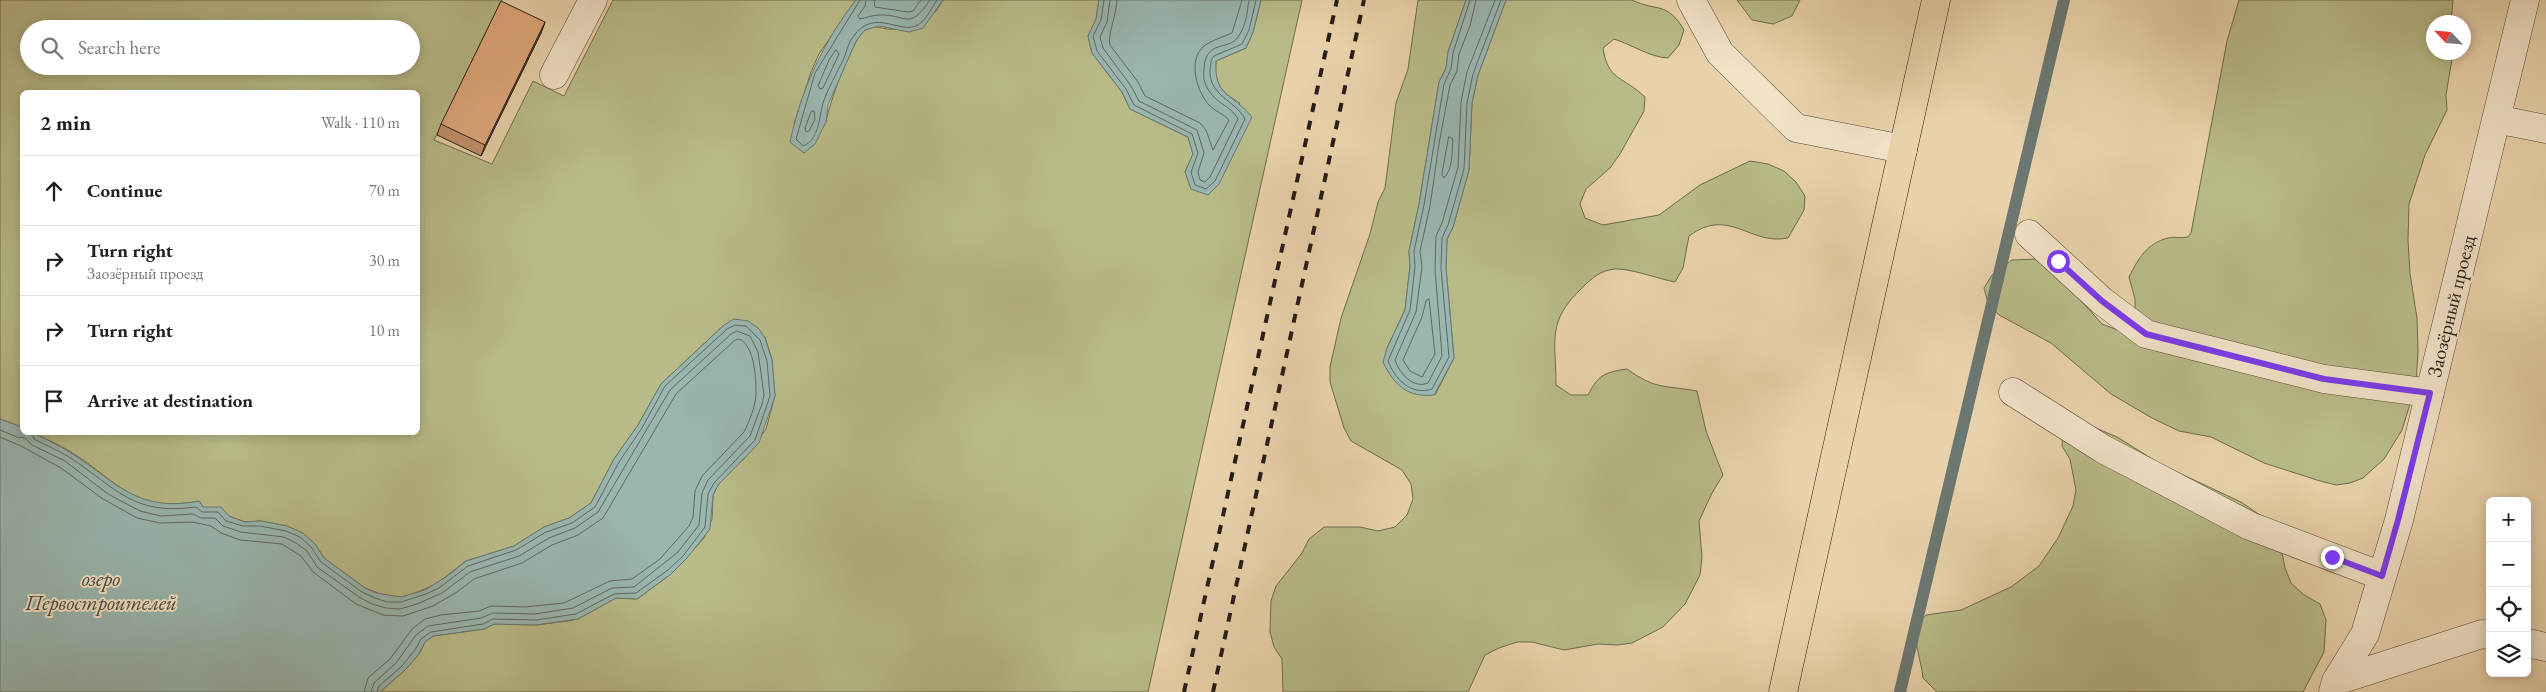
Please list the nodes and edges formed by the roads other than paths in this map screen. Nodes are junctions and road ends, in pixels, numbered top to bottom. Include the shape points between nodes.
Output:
1 (593, 0) edge
2 (1691, 0) edge
3 (1936, 0) edge
4 (2525, 0) edge
5 (554, 75) dead end
6 (2496, 119) junction
7 (2546, 129) edge
8 (1903, 149) junction
9 (2029, 234) dead end
10 (2013, 392) dead end
11 (2430, 393) junction
12 (2382, 576) junction
13 (2486, 634) edge
14 (2531, 644) edge
15 (2546, 647) edge
16 (2335, 687) edge
17 (1783, 692) edge

1 - 5 street
2 - 8 street via 1720,53 1796,128
3 - 8 main road
4 - 6 street, Заозёрный проезд
6 - 7 street
6 - 11 street, Заозёрный проезд
8 - 17 main road
9 - 11 street via 2102,301 2146,334 2324,379
10 - 12 street via 2103,449 2250,526
11 - 12 street, Заозёрный проезд
12 - 16 street, Заозёрный проезд via 2365,634
13 - 16 street
14 - 15 street

